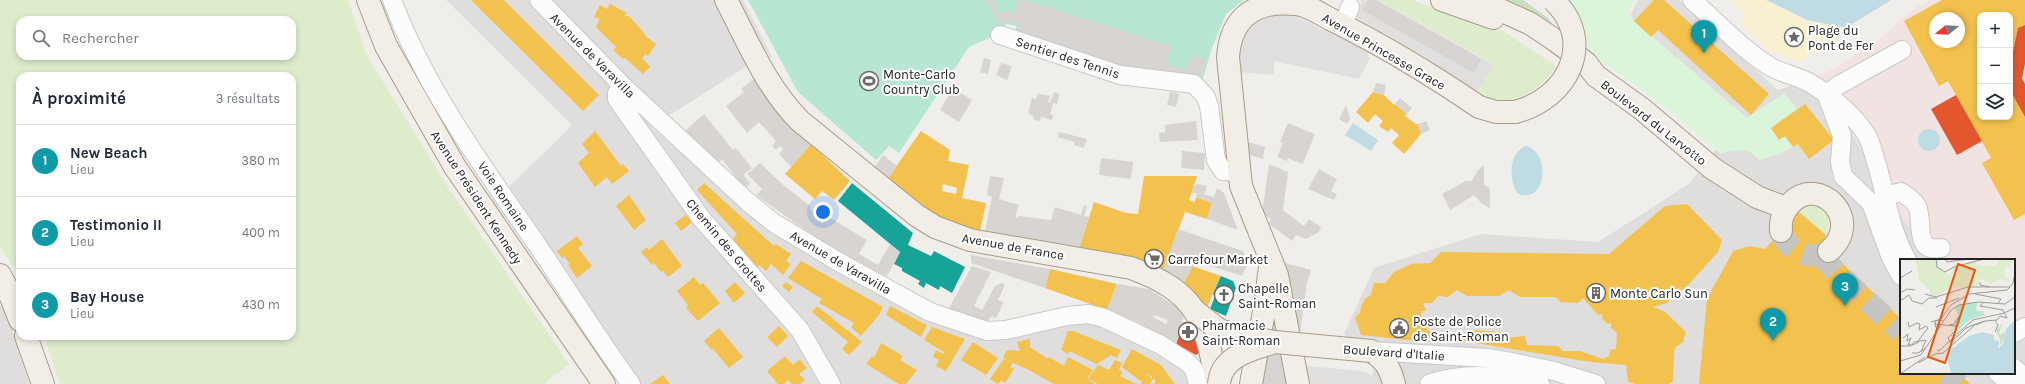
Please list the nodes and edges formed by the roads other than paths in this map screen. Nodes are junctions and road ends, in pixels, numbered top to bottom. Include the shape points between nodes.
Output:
1 (368, 0) edge
2 (392, 0) edge
3 (539, 0) edge
4 (726, 0) edge
5 (1442, 0) edge
6 (1478, 0) edge
7 (1553, 0) edge
8 (1692, 0) edge
9 (1000, 35) dead end
10 (1902, 50) dead end
11 (1596, 76) junction
12 (623, 86) junction
13 (1827, 95) junction
14 (1873, 152) junction
15 (1841, 154) junction
16 (1238, 172) junction
17 (1857, 189) junction
18 (1884, 192) junction
19 (1786, 208) junction
20 (1781, 231) tunnel mouth
21 (1941, 248) dead end
22 (1829, 251) tunnel mouth
23 (1907, 259) edge
24 (1271, 260) junction
25 (1900, 274) edge
26 (0, 275) edge
27 (16, 310) edge
28 (1196, 312) junction
29 (2025, 327) edge
30 (2015, 332) edge
31 (27, 340) edge
32 (1276, 342) junction
33 (1380, 351) junction
34 (2015, 369) edge
35 (1999, 374) edge
36 (2025, 378) edge
37 (1393, 380) edge
38 (43, 384) edge
39 (604, 384) edge
40 (630, 384) edge
41 (831, 384) edge
42 (1198, 384) edge
43 (1218, 384) edge
44 (1250, 384) edge
45 (1298, 384) edge
46 (1429, 384) edge
47 (1540, 384) edge
48 (1596, 384) edge
49 (2010, 384) edge

1 - 39 main road, Avenue Président Kennedy via 386,46 455,167
2 - 40 street, Voie Romaine via 404,32 447,110 486,172
3 - 12 street, Avenue de Varavilla
4 - 28 main road, Avenue de France via 763,72 786,108 916,215 936,227 970,240 1131,268 1170,286
5 - 11 main road, Boulevard du Larvotto via 1493,18 1540,43 1580,70
6 - 11 main road, Boulevard du Larvotto via 1505,11 1546,34 1586,63
7 - 16 main road, Avenue Princesse Grace, bridge via 1568,19 1574,37 1570,67 1561,84 1549,97 1515,112 1496,112 1479,107 1347,16 1298,4 1272,5 1251,11 1237,24 1229,43
8 - 13 street via 1770,66 1809,82
9 - 16 street, Sentier des Tennis via 1120,75 1194,84 1201,89 1209,106 1216,160 1223,171
10 - 13 street via 1837,86
11 - 19 main road, Boulevard du Larvotto via 1642,108 1712,168 1757,197
12 - 41 street, Chemin des Grottes via 617,93 617,99 701,218 800,330
12 - 42 street, Avenue de Varavilla via 774,224 930,312 987,331 1006,330 1067,316 1088,314 1104,318 1161,344 1194,369
13 - 14 street via 1852,116 1867,135
13 - 15 street via 1842,136
14 - 15 street via 1865,146 1856,144
14 - 18 street
15 - 17 street via 1843,176
16 - 24 main road, Avenue Princesse Grace via 1246,203
17 - 18 street
17 - 25 street via 1872,204 1891,258
18 - 21 street via 1901,192 1908,196 1919,213 1923,241 1934,249
18 - 23 street via 1894,231
19 - 20 main road via 1782,216
19 - 22 main road via 1793,200 1806,195 1822,196 1831,201 1838,209 1843,229 1840,238
24 - 44 main road, bridge
24 - 45 main road, Avenue Princesse Grace via 1279,282
26 - 27 main road
28 - 32 main road, Boulevard d'Italie, bridge via 1219,330
28 - 43 main road, Avenue de France via 1207,338
29 - 30 street
31 - 38 main road
32 - 33 main road, Boulevard d'Italie, bridge
32 - 43 main road, bridge via 1246,352 1230,361 1224,368
33 - 37 main road
33 - 48 street, Boulevard d'Italie via 1511,362 1554,371
34 - 36 street
35 - 49 street
46 - 47 street, Boulevard d'Italie via 1455,377 1486,376

